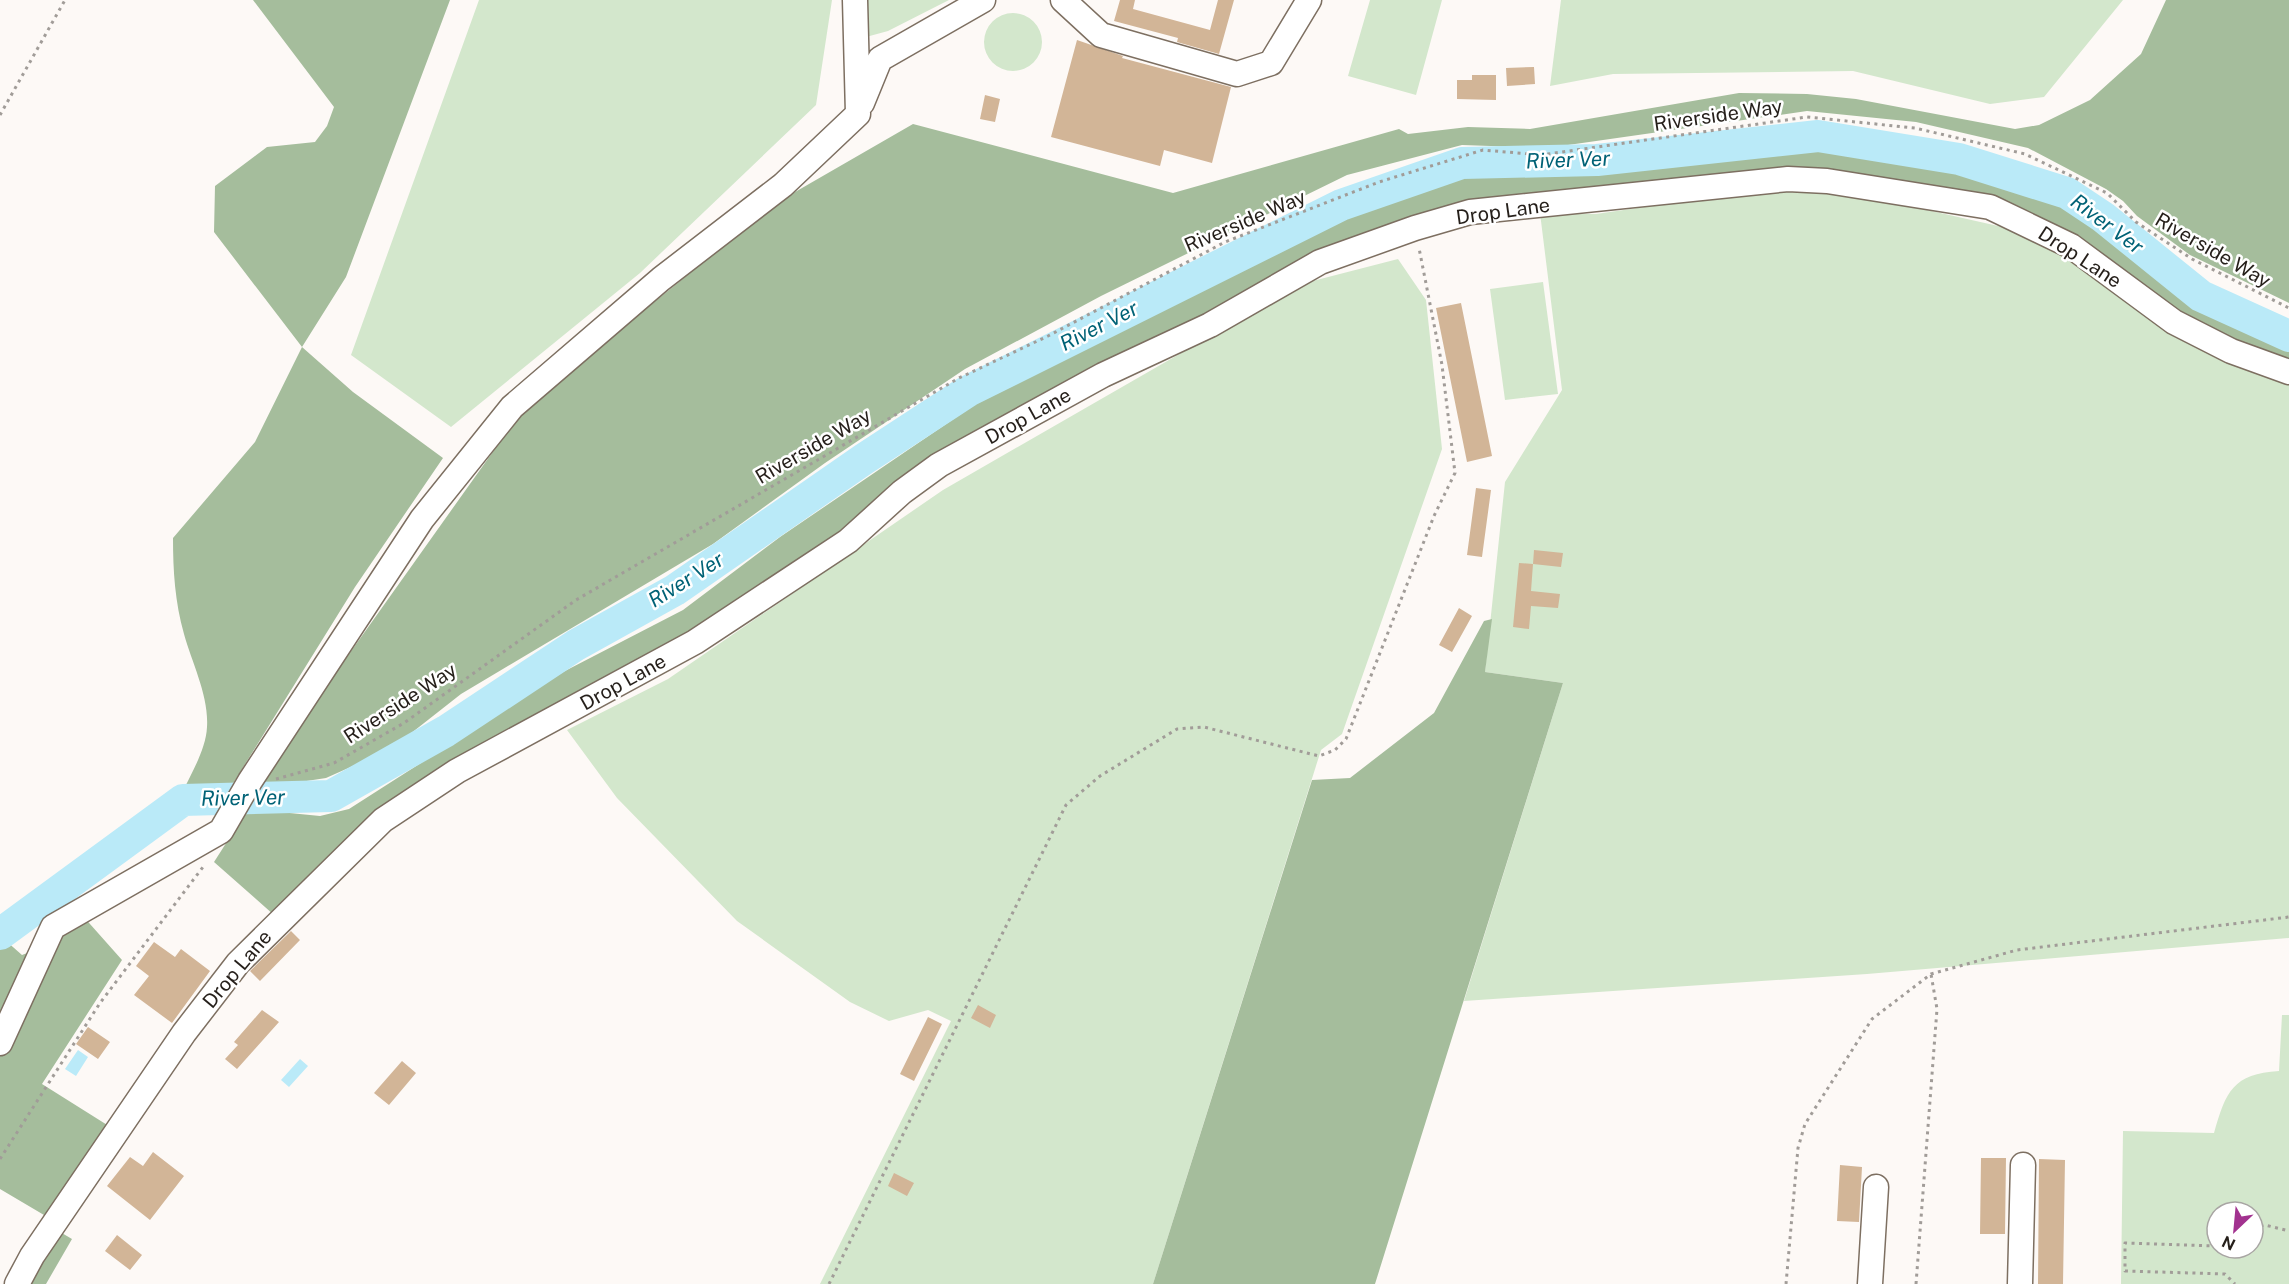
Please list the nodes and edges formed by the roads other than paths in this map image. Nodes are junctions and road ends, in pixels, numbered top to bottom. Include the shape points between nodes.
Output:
1 (855, 0) edge
2 (983, 0) edge
3 (1063, 0) edge
4 (1309, 0) edge
5 (858, 114) junction
6 (2289, 372) edge
7 (0, 1043) edge
8 (2023, 1165) dead end
9 (1876, 1187) dead end
10 (17, 1284) edge
11 (1870, 1284) edge
12 (2020, 1284) edge

1 - 5 street
2 - 5 street via 880,59
3 - 4 street via 1101,35 1237,74 1271,63
5 - 7 street via 783,185 661,279 512,407 422,519 260,781 221,831 53,927
6 - 10 street, Drop Lane via 2231,351 2174,322 2071,246 2026,222 1978,205 1827,181 1788,179 1470,212 1320,262 1210,325 1103,375 939,465 848,541 695,642 457,771 383,820 238,963 171,1053 32,1256
8 - 12 street
9 - 11 street

